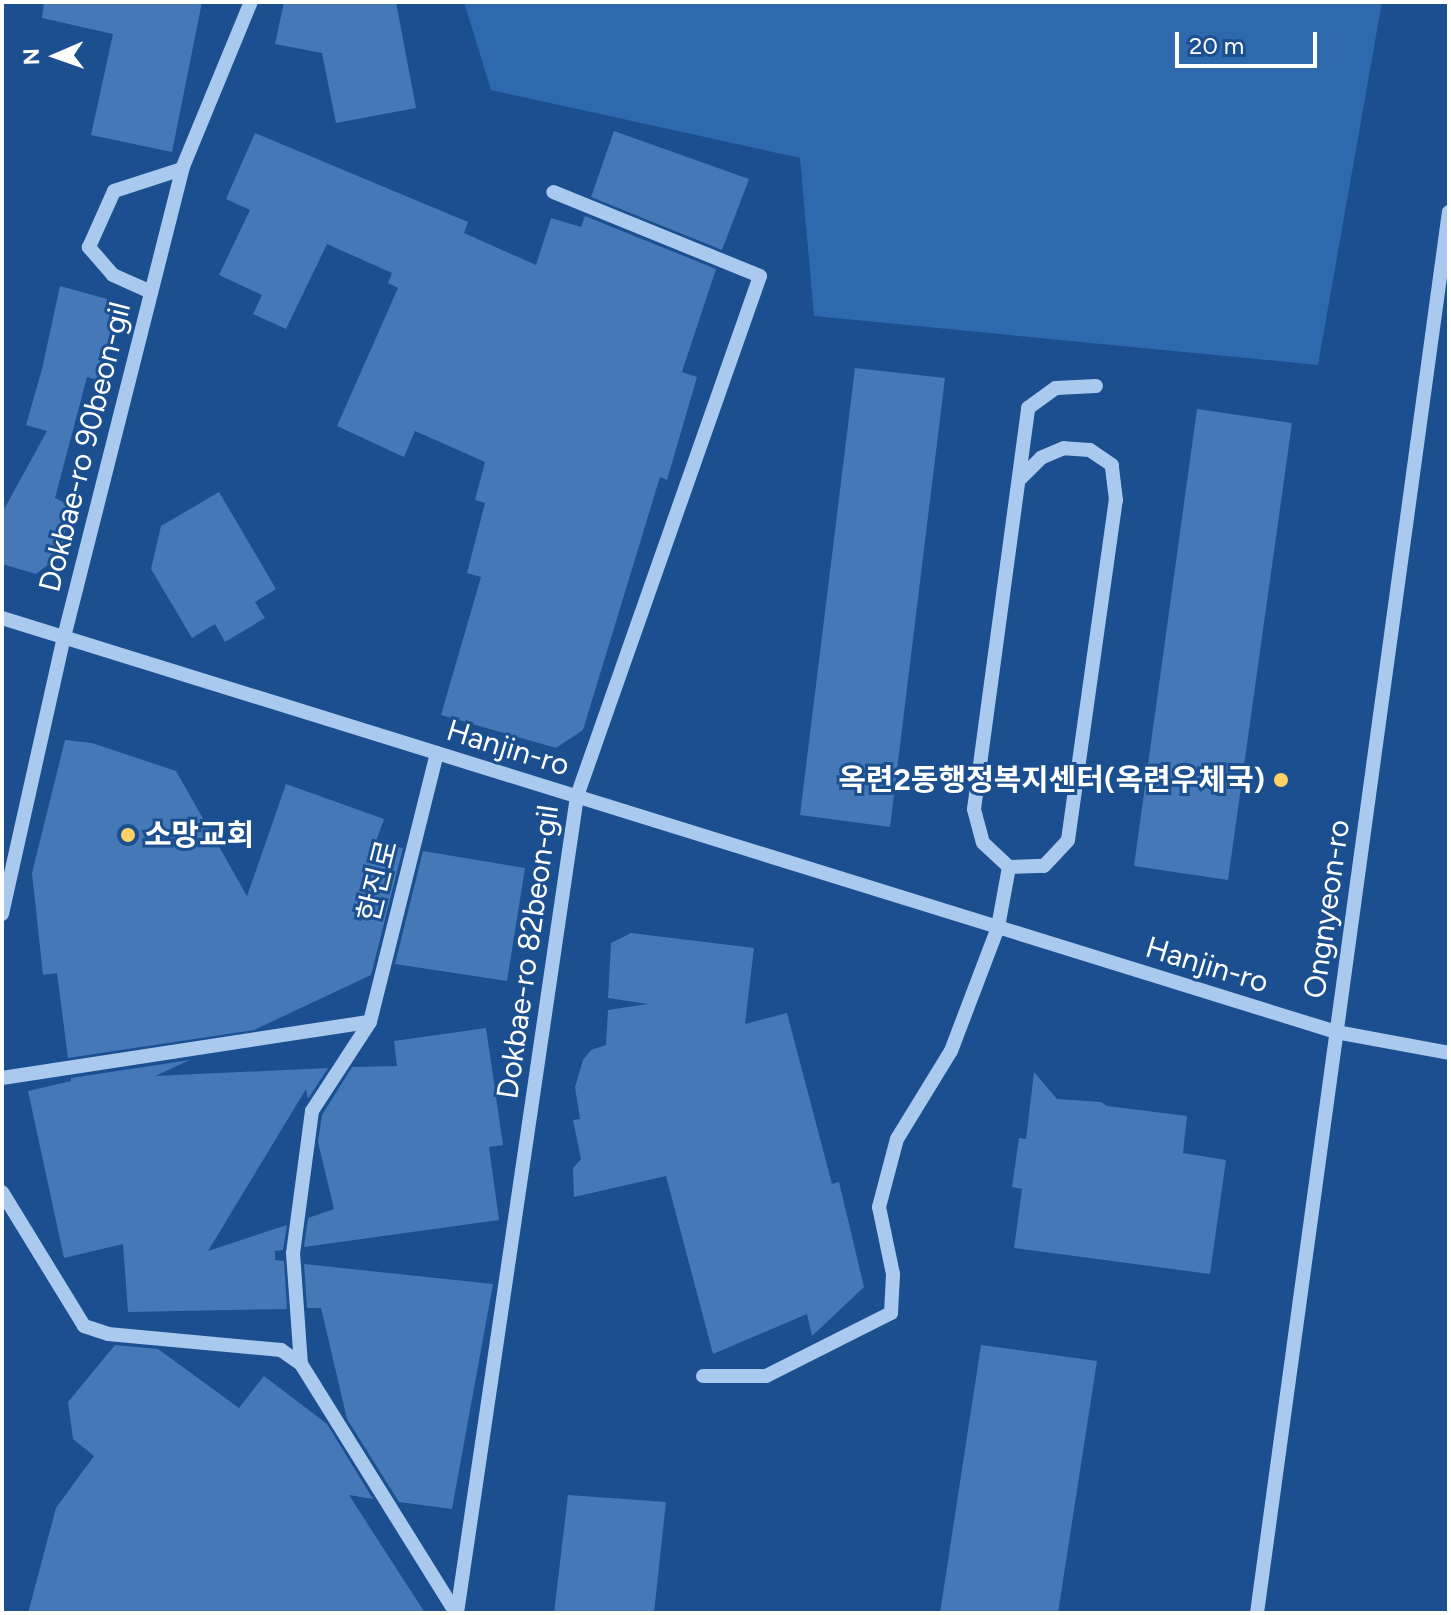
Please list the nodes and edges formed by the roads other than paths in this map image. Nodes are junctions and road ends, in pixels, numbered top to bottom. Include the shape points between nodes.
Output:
1 (251, 2) edge
2 (182, 169) junction
3 (553, 192) dead end
4 (1449, 212) edge
5 (151, 292) junction
6 (1096, 386) dead end
7 (1021, 478) junction
8 (2, 618) edge
9 (64, 637) junction
10 (437, 753) junction
11 (577, 796) junction
12 (1009, 867) junction
13 (2, 914) edge
14 (998, 927) junction
15 (370, 1022) junction
16 (1336, 1032) junction
17 (1449, 1053) edge
18 (2, 1078) edge
19 (2, 1192) edge
20 (301, 1364) junction
21 (703, 1376) dead end
22 (456, 1613) edge
23 (1257, 1613) edge

1 - 2 street, Dokbae-ro 90beon-gil
2 - 5 street, Dokbae-ro 90beon-gil
2 - 5 street via 114,191 89,247 113,275
3 - 11 street, Dokbae-ro 82beon-gil via 760,276
4 - 16 street, Ongnyeon-ro
5 - 9 street, Dokbae-ro 90beon-gil
6 - 7 street via 1056,388 1028,408
7 - 12 street via 974,809 983,843
7 - 12 street via 1041,458 1064,448 1090,450 1112,465 1116,500 1068,840 1044,866
8 - 9 street, Hanjin-ro
9 - 10 street, Hanjin-ro
9 - 13 street, Dokbae-ro 90beon-gil
10 - 11 street, Hanjin-ro
10 - 15 street, 한진로
11 - 14 street, Hanjin-ro
11 - 22 street, Dokbae-ro 82beon-gil
12 - 14 street
14 - 16 street, Hanjin-ro
14 - 21 street via 951,1051 897,1139 879,1207 893,1274 891,1313 766,1376
15 - 18 street
15 - 20 street, 한진로 via 312,1111 293,1253
16 - 17 street, Hanjin-ro
16 - 23 street, Ongnyeon-ro
19 - 20 street via 84,1326 108,1334 281,1350
20 - 22 street, Dokbae-ro 82beon-gil

